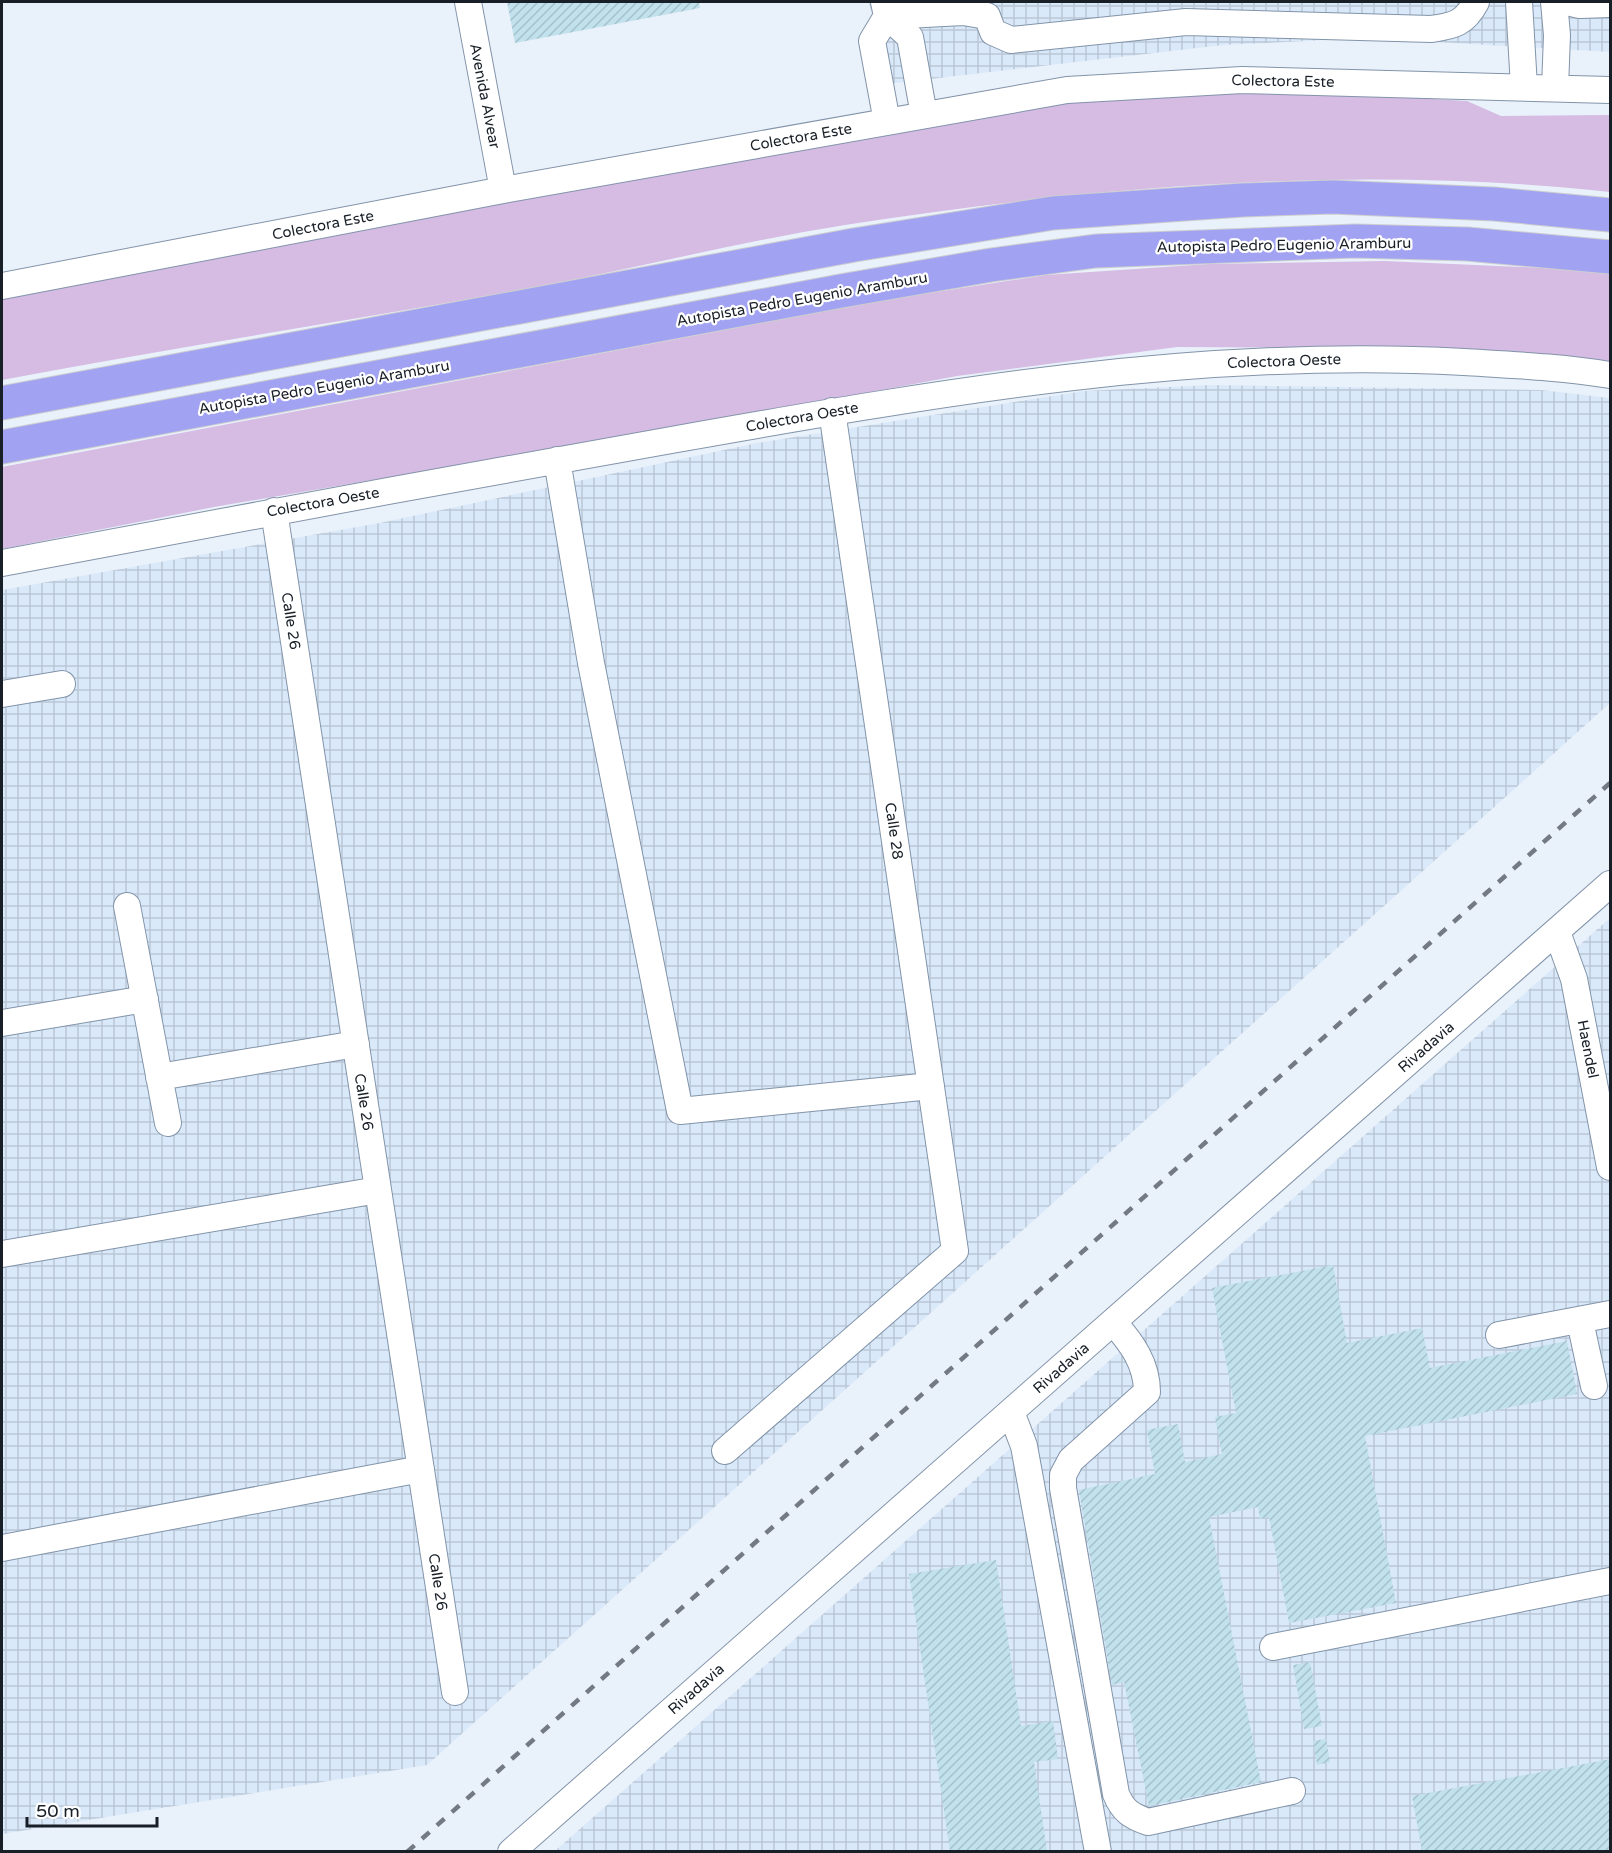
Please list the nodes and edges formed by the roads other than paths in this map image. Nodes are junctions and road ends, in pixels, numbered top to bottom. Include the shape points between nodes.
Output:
1 (468, 2) edge
2 (1476, 2) edge
3 (1519, 2) edge
4 (1554, 2) edge
5 (1567, 2) edge
6 (1611, 4) edge
7 (885, 9) edge
8 (994, 9) edge
9 (1182, 12) edge
10 (1524, 87) junction
11 (1555, 88) junction
12 (1611, 90) edge
13 (924, 115) junction
14 (887, 122) junction
15 (503, 190) junction
16 (1611, 215) edge
17 (1611, 257) edge
18 (2, 286) edge
19 (1611, 375) edge
20 (2, 403) edge
21 (832, 411) junction
22 (2, 447) edge
23 (557, 460) junction
24 (274, 511) junction
25 (2, 563) edge
26 (62, 684) dead end
27 (2, 694) edge
28 (1611, 884) edge
29 (127, 906) dead end
30 (1557, 932) junction
31 (145, 999) junction
32 (2, 1023) edge
33 (356, 1044) junction
34 (159, 1077) junction
35 (931, 1086) junction
36 (168, 1123) dead end
37 (1611, 1167) edge
38 (378, 1190) junction
39 (2, 1254) edge
40 (1611, 1314) edge
41 (1580, 1321) junction
42 (1113, 1322) junction
43 (1499, 1335) dead end
44 (1594, 1386) dead end
45 (1011, 1412) junction
46 (725, 1451) dead end
47 (421, 1469) junction
48 (2, 1548) edge
49 (1611, 1581) edge
50 (1273, 1647) dead end
51 (455, 1692) dead end
52 (1292, 1791) dead end
53 (511, 1851) edge
54 (1098, 1851) edge

1 - 15 street, Avenida Alvear
2 - 9 street via 1463,21 1431,29
3 - 10 street
4 - 11 street
5 - 6 street
7 - 8 street
7 - 13 street via 910,37
7 - 14 street via 872,41
8 - 9 street via 993,32 1011,40
10 - 11 street, Colectora Este
10 - 13 street, Colectora Este via 1242,80 1150,83 1067,90
11 - 12 street, Colectora Este
13 - 14 street, Colectora Este
14 - 15 street, Colectora Este
15 - 18 street, Colectora Este
16 - 20 highway via 1494,204 1333,197 1053,213 842,247
17 - 22 highway, Autopista Pedro Eugenio Aramburu via 1467,244 1355,241 1096,251 991,264
19 - 21 street, Colectora Oeste via 1565,368 1409,359 1289,359 1139,368
21 - 23 street, Colectora Oeste
21 - 35 street, Calle 28
23 - 24 street, Colectora Oeste
23 - 35 street via 591,663 680,1112
24 - 25 street, Colectora Oeste
24 - 33 street, Calle 26
26 - 27 street
28 - 30 street, Rivadavia
29 - 31 street
30 - 37 street, Haendel via 1574,979
30 - 42 street, Rivadavia
31 - 32 street
31 - 34 street
33 - 34 street
33 - 38 street, Calle 26
34 - 36 street
35 - 46 street, Calle 28 via 955,1251
38 - 39 street
38 - 47 street, Calle 26
40 - 41 street
41 - 43 street
41 - 44 street
42 - 45 street, Rivadavia
42 - 52 street via 1139,1356 1147,1377 1147,1392 1071,1460 1063,1474 1063,1488 1116,1794 1131,1816 1148,1822
45 - 53 street, Rivadavia
45 - 54 street via 1024,1446
47 - 48 street
47 - 51 street, Calle 26
49 - 50 street

